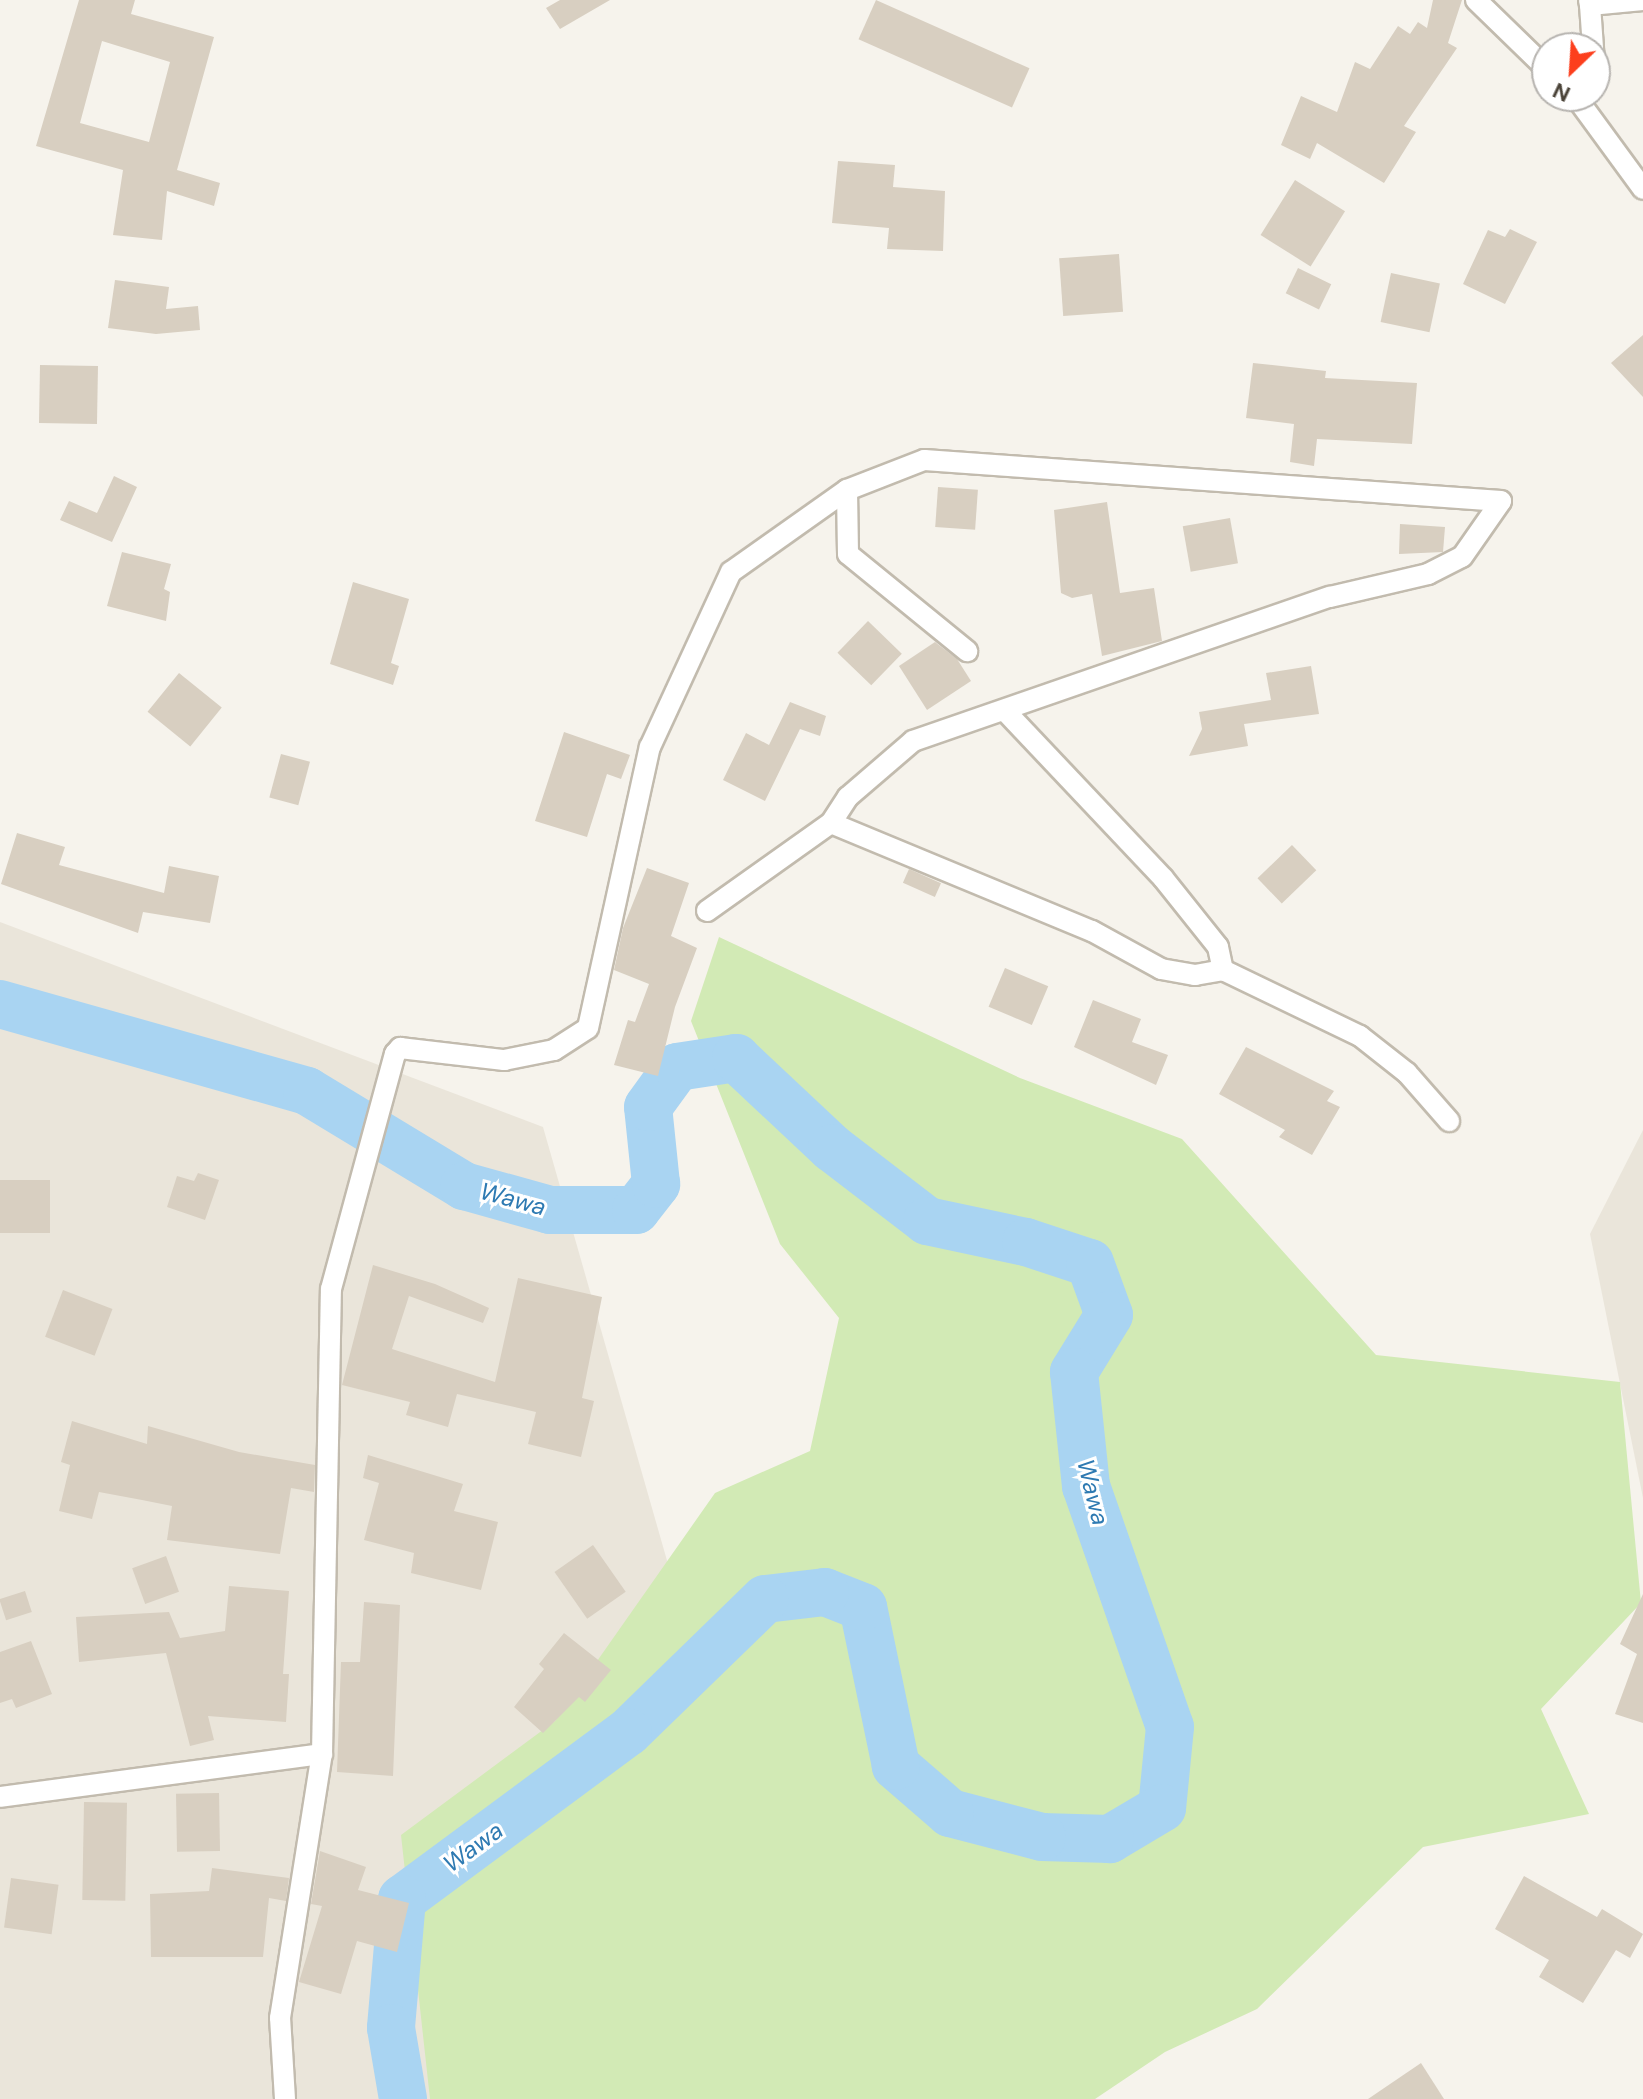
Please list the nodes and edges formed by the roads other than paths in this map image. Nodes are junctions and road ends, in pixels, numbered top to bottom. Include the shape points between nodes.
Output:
1 (1476, 0) edge
2 (1643, 0) edge
3 (1589, 3) edge
4 (1591, 32) edge
5 (1531, 53) edge
6 (1596, 112) edge
7 (1643, 189) edge
8 (847, 490) junction
9 (967, 651) dead end
10 (1006, 712) junction
11 (831, 823) junction
12 (707, 911) dead end
13 (1223, 970) junction
14 (1449, 1121) dead end
15 (322, 1754) junction
16 (0, 1797) edge
17 (285, 2099) edge

1 - 5 street
2 - 3 street
3 - 4 street
6 - 7 street
8 - 9 street via 848,554
8 - 10 street via 924,460 1501,501 1462,557 1428,574 1330,597
8 - 15 street via 731,572 650,747 588,1028 554,1050 504,1060 400,1048 331,1289
10 - 11 street via 913,741 848,797
10 - 13 street via 1163,878 1218,947
11 - 12 street
11 - 13 street via 1092,931 1161,969 1195,975
13 - 14 street via 1360,1036 1407,1073
15 - 16 street
15 - 17 street via 280,2018

